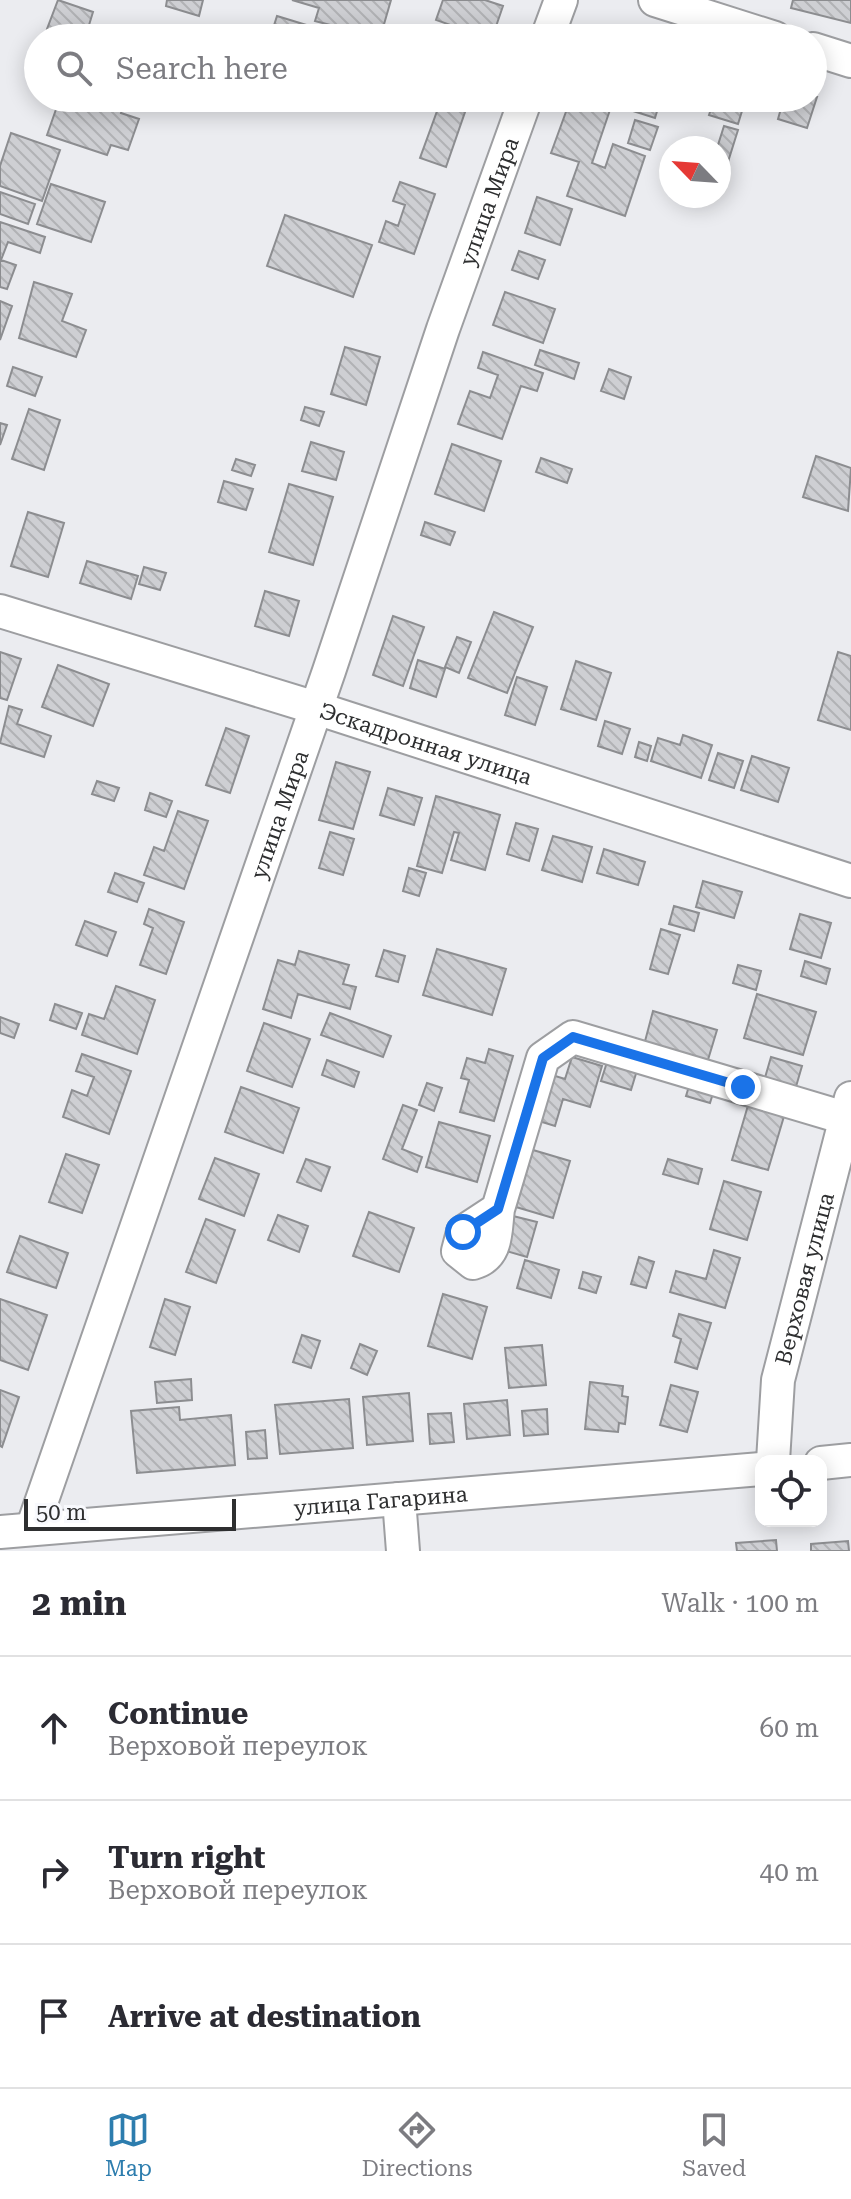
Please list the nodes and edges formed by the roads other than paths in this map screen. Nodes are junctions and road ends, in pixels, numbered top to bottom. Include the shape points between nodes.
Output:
1 (561, 0) edge
2 (655, 0) edge
3 (738, 13) edge
4 (552, 24) edge
5 (827, 53) edge
6 (851, 61) edge
7 (521, 112) edge
8 (0, 611) edge
9 (316, 708) junction
10 (851, 881) edge
11 (848, 1108) edge
12 (498, 1209) dead end
13 (773, 1455) edge
14 (851, 1460) edge
15 (827, 1462) edge
16 (755, 1469) edge
17 (399, 1499) junction
18 (32, 1529) junction
19 (0, 1532) edge
20 (403, 1551) edge

1 - 4 street
2 - 3 street
5 - 6 street
7 - 9 street, улица Мира
8 - 9 street, Эскадронная улица
9 - 10 street, Эскадронная улица
9 - 18 street, улица Мира
11 - 12 street via 573,1037 543,1058
11 - 13 street, Верховая улица via 778,1380
14 - 15 street
16 - 17 street, улица Гагарина
17 - 18 street, улица Гагарина
17 - 20 street
18 - 19 street, улица Гагарина

